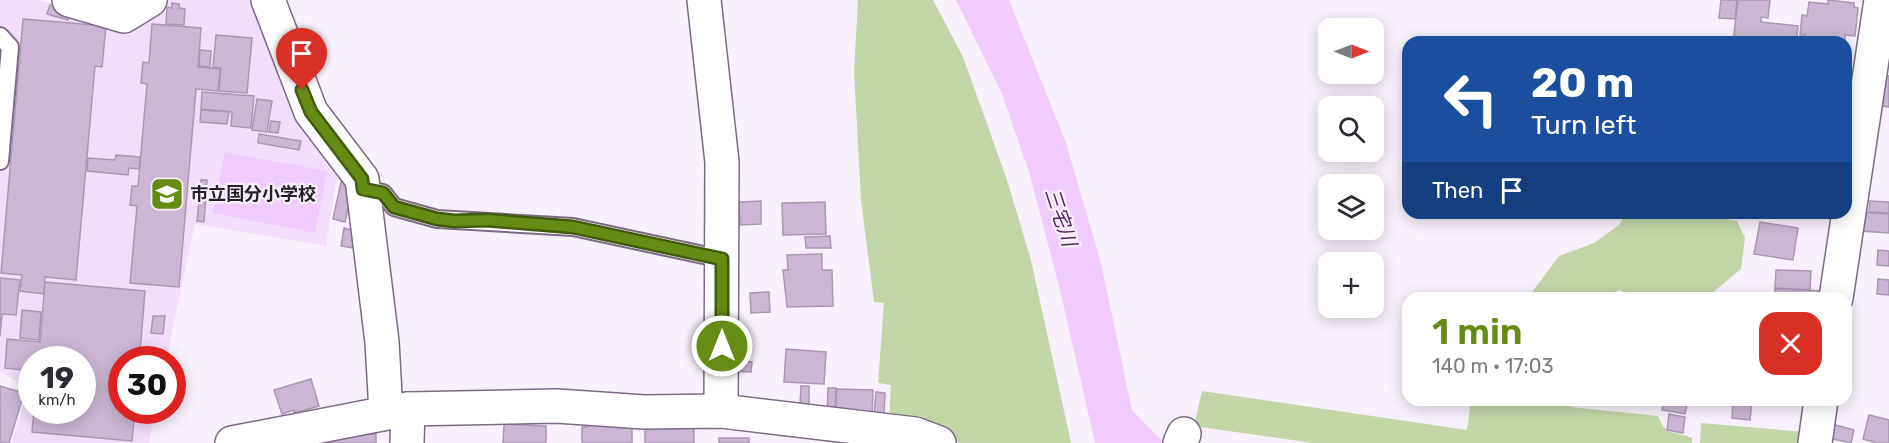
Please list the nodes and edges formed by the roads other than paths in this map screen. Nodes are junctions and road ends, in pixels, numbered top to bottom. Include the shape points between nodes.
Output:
1 (69, 0) edge
2 (150, 0) edge
3 (268, 0) edge
4 (704, 0) edge
5 (1881, 0) edge
6 (0, 36) edge
7 (0, 161) edge
8 (363, 189) junction
9 (1852, 192) edge
10 (1848, 219) edge
11 (722, 259) junction
12 (1837, 292) edge
13 (1820, 406) edge
14 (397, 410) junction
15 (722, 411) junction
16 (238, 443) edge
17 (408, 443) edge
18 (939, 443) edge
19 (1815, 443) edge

1 - 2 street via 124,16
3 - 8 street via 311,112 362,179
4 - 11 street via 722,162
5 - 9 street
6 - 7 lane via 10,47
8 - 11 lane via 383,193 394,207 437,219 573,227
8 - 14 street via 382,342
10 - 12 street
11 - 15 street
13 - 19 street
14 - 15 street via 557,406 644,412
14 - 16 street
14 - 17 street
15 - 18 street via 915,434

